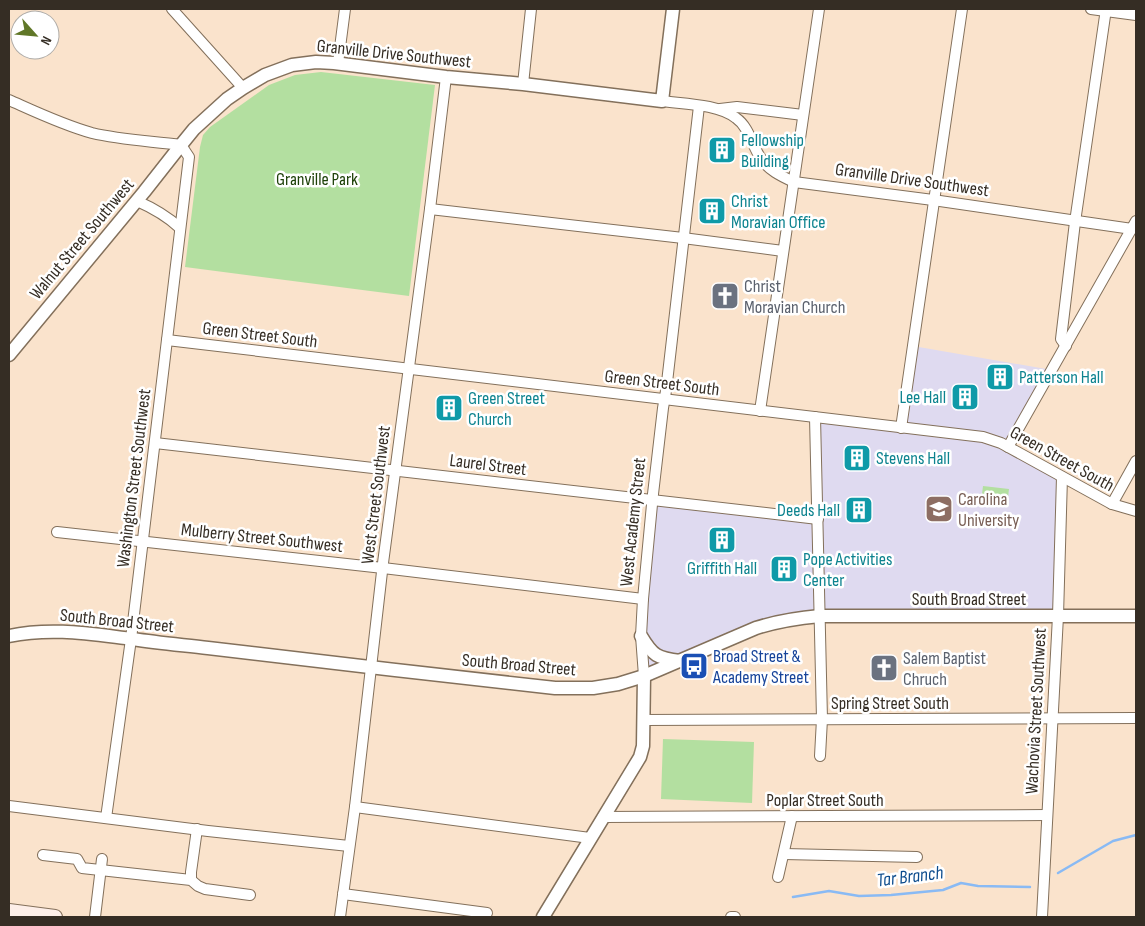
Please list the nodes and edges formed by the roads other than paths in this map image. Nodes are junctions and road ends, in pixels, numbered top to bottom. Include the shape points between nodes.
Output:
1 (172, 9) edge
2 (345, 9) edge
3 (531, 9) edge
4 (673, 9) edge
5 (819, 9) edge
6 (962, 9) edge
7 (1091, 9) edge
8 (1106, 10) edge
9 (1136, 15) edge
10 (338, 63) junction
11 (446, 77) junction
12 (522, 84) junction
13 (243, 88) junction
14 (9, 100) edge
15 (662, 101) junction
16 (699, 106) junction
17 (720, 109) junction
18 (803, 115) junction
19 (181, 144) junction
20 (794, 182) junction
21 (933, 200) junction
22 (137, 201) junction
23 (430, 209) junction
24 (1075, 222) junction
25 (1134, 225) edge
26 (180, 228) junction
27 (683, 238) junction
28 (783, 252) junction
29 (167, 340) junction
30 (1066, 346) junction
31 (9, 355) edge
32 (409, 369) junction
33 (665, 399) junction
34 (760, 410) junction
35 (815, 417) junction
36 (901, 428) junction
37 (155, 443) junction
38 (1008, 447) junction
39 (1136, 461) edge
40 (396, 470) junction
41 (1062, 477) junction
42 (653, 500) junction
43 (1112, 504) junction
44 (1136, 511) edge
45 (818, 519) junction
46 (57, 532) dead end
47 (142, 542) junction
48 (383, 568) junction
49 (643, 599) junction
50 (820, 616) junction
51 (1058, 616) junction
52 (1136, 616) edge
53 (9, 636) edge
54 (641, 636) junction
55 (132, 639) junction
56 (680, 661) junction
57 (372, 668) junction
58 (644, 676) junction
59 (1136, 718) edge
60 (822, 719) junction
61 (1052, 719) junction
62 (644, 720) junction
63 (820, 756) dead end
64 (9, 806) edge
65 (355, 807) junction
66 (1047, 815) junction
67 (792, 816) junction
68 (603, 817) junction
69 (106, 818) junction
70 (197, 829) junction
71 (590, 838) junction
72 (349, 846) junction
73 (784, 854) junction
74 (43, 855) dead end
75 (917, 857) dead end
76 (102, 859) dead end
77 (101, 870) junction
78 (778, 877) dead end
79 (191, 880) junction
80 (343, 894) junction
81 (250, 895) dead end
82 (9, 911) edge
83 (487, 913) dead end
84 (55, 917) edge
85 (95, 917) edge
86 (340, 917) edge
87 (543, 917) edge
88 (731, 917) edge
89 (735, 917) edge
90 (1042, 917) edge

1 - 13 street
2 - 10 street
3 - 12 street
4 - 15 street
5 - 18 street
6 - 21 street
7 - 8 street
8 - 9 street
8 - 24 street
10 - 11 street, Granville Drive Southwest
10 - 13 street, Granville Drive Southwest via 292,65
11 - 12 street, Granville Drive Southwest
11 - 23 street, West Street Southwest
12 - 15 street, Granville Drive Southwest
13 - 19 street, Granville Drive Southwest via 227,99
14 - 19 street via 92,133
15 - 16 street, Granville Drive Southwest
16 - 17 street, Granville Drive Southwest
16 - 27 street, West Academy Street
17 - 18 street, Granville Drive Southwest via 736,106
17 - 20 street, Granville Drive Southwest via 737,118 766,165
18 - 20 street
19 - 22 street, Walnut Street Southwest
19 - 26 street, Washington Street Southwest via 189,157
20 - 21 street, Granville Drive Southwest
20 - 28 street
21 - 24 street, Granville Drive Southwest
21 - 36 street
22 - 26 street via 160,212
22 - 31 street, Walnut Street Southwest
23 - 27 street
23 - 32 street, West Street Southwest
24 - 25 street, Granville Drive Southwest
24 - 30 street via 1061,339
25 - 30 street
26 - 29 street, Washington Street Southwest
27 - 28 street
27 - 33 street, West Academy Street
28 - 34 street
29 - 32 street, Green Street South
29 - 37 street, Washington Street Southwest
30 - 38 street
32 - 33 street, Green Street South
32 - 40 street, West Street Southwest
33 - 34 street, Green Street South
33 - 42 street, West Academy Street
34 - 35 street, Green Street South
35 - 36 street, Green Street South
35 - 45 street
36 - 38 street, Green Street South via 984,437
37 - 40 street, Laurel Street
37 - 47 street, Washington Street Southwest
38 - 41 street, Green Street South
39 - 43 street
40 - 42 street, Laurel Street
40 - 48 street, West Street Southwest
41 - 43 street, Green Street South
41 - 51 street, Wachovia Street Southwest
42 - 45 street, Laurel Street
42 - 49 street, West Academy Street
43 - 44 street, Green Street South
45 - 50 street
46 - 47 street, Mulberry Street Southwest
47 - 48 street, Mulberry Street Southwest
47 - 55 street, Washington Street Southwest
48 - 49 street, Mulberry Street Southwest
48 - 57 street, West Street Southwest
49 - 54 street, West Academy Street
50 - 51 street, South Broad Street
50 - 56 street, South Broad Street via 756,628
50 - 60 street
51 - 52 street, South Broad Street
51 - 61 street, Wachovia Street Southwest
53 - 55 street, South Broad Street via 50,631 86,632
54 - 56 street via 658,656
54 - 58 street, West Academy Street
55 - 57 street, South Broad Street
55 - 69 street, Washington Street Southwest
56 - 58 street, South Broad Street
57 - 58 street, South Broad Street via 555,688 593,688
57 - 65 street, West Street Southwest
58 - 62 street, West Academy Street
59 - 61 street, Spring Street South
60 - 61 street, Spring Street South
60 - 62 street, Spring Street South
60 - 63 street
61 - 66 street, Wachovia Street Southwest
62 - 68 street, West Academy Street via 640,757
64 - 69 street
65 - 71 street
65 - 72 street, West Street Southwest
66 - 67 street, Poplar Street South
66 - 90 street, Wachovia Street Southwest
67 - 68 street, Poplar Street South
67 - 73 street
68 - 71 street, West Academy Street
69 - 70 street
70 - 72 street
70 - 79 street
71 - 87 street, West Academy Street
72 - 80 street, West Street Southwest
73 - 75 street
73 - 78 street
74 - 77 street via 77,858 82,868
76 - 77 street
77 - 79 street
77 - 85 street
79 - 81 street via 205,889
80 - 83 street
80 - 86 street, West Street Southwest
82 - 84 main road
88 - 89 street

